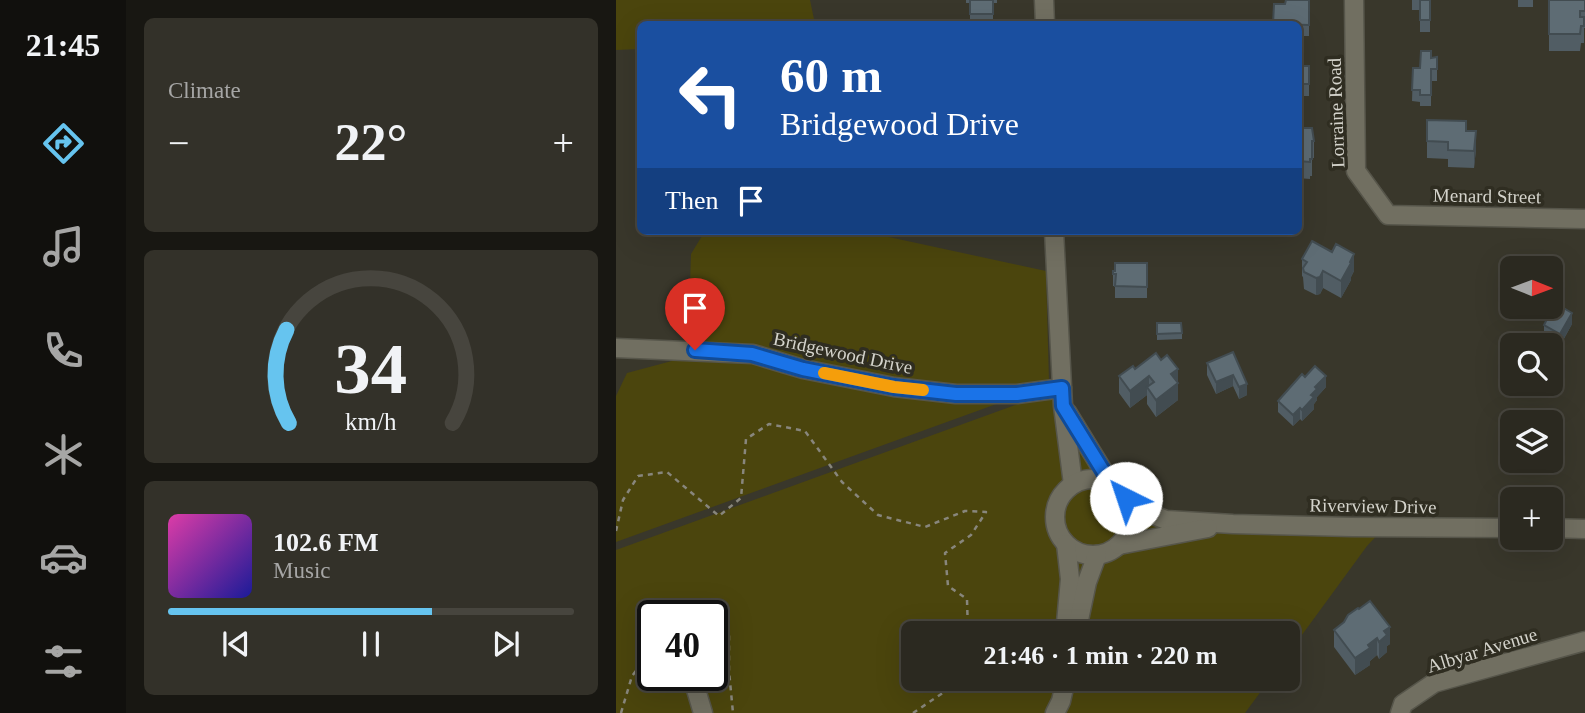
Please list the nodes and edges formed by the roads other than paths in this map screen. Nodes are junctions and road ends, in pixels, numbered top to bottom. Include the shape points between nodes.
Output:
1 (1044, 0) edge
2 (1354, 0) edge
3 (1045, 21) edge
4 (1388, 215) joint
5 (1585, 219) edge
6 (1054, 235) edge
7 (616, 348) edge
8 (1063, 397) junction
9 (1110, 482) junction
10 (1073, 484) junction
11 (1126, 498) junction
12 (1233, 524) junction
13 (1500, 528) edge
14 (1563, 528) edge
15 (1585, 529) edge
16 (1066, 544) junction
17 (1119, 545) junction
18 (1097, 555) junction
19 (1066, 621) edge
20 (1079, 621) edge
21 (1585, 641) edge
22 (697, 691) edge
23 (704, 713) edge
24 (1400, 713) edge

1 - 3 street
2 - 4 street, Lorraine Road via 1356,171
4 - 5 street, Menard Street
6 - 8 street, Riverview Drive
7 - 8 street, Bridgewood Drive via 752,354 894,387
8 - 9 street, Riverview Drive
8 - 10 street, Riverview Drive
9 - 10 street via 1098,479
9 - 11 street, Riverview Drive
10 - 16 street via 1055,512 1059,535
11 - 12 street, Riverview Drive via 1166,520
11 - 17 street via 1131,523
12 - 13 street, Riverview Drive
12 - 17 street, Riverview Drive
14 - 15 street
16 - 18 street via 1086,555
16 - 19 street via 1070,579
17 - 18 street, Riverview Drive
18 - 20 street
21 - 24 street, Albyar Avenue via 1434,683 1403,704
22 - 23 street

